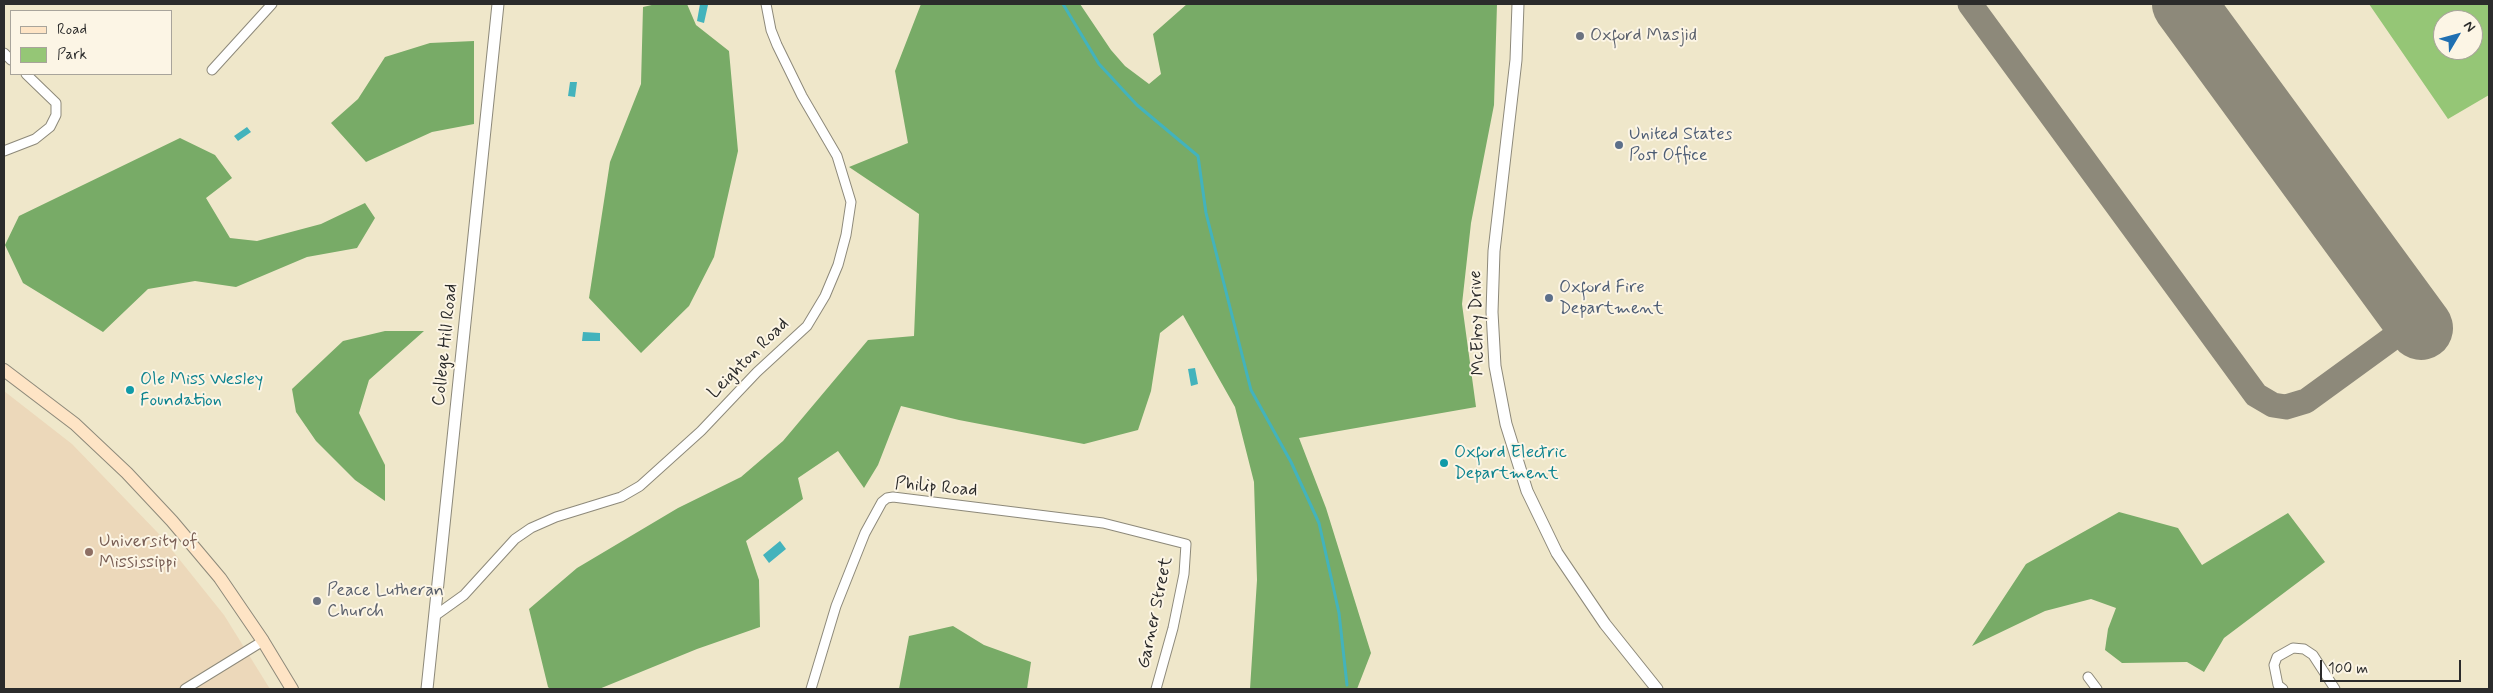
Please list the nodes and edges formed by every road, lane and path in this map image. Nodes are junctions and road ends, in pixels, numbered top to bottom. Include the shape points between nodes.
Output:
1 (272, 4) edge
2 (498, 4) edge
3 (766, 4) edge
4 (1518, 4) edge
5 (212, 70) dead end
6 (27, 75) edge
7 (4, 150) edge
8 (4, 370) edge
9 (1186, 544) joint
10 (436, 615) junction
11 (264, 641) junction
12 (2088, 677) dead end
13 (185, 689) edge
14 (292, 689) edge
15 (427, 689) edge
16 (811, 689) edge
17 (1156, 689) edge
18 (1657, 689) edge
19 (2097, 689) edge
20 (2283, 689) edge
21 (2335, 689) edge

1 - 5 street
2 - 10 street, College Hill Road
3 - 10 street, Leighton Road via 780,52 837,156 851,202 838,265 825,296 807,326 640,486 621,497 530,528 515,539 464,595
4 - 18 street, McElroy Drive via 1516,60 1494,251 1494,366 1506,424 1526,491 1556,552 1605,624
6 - 7 street via 56,103 56,115 50,127 35,139
8 - 11 main road via 76,424 134,480 220,578
9 - 16 street, Philip Road via 1102,523 887,498 865,534 836,606
9 - 17 street, Garner Street via 1184,574 1173,628
10 - 15 street, College Hill Road
11 - 13 street
11 - 14 main road
12 - 19 street
20 - 21 street via 2278,685 2274,665 2277,657 2292,648 2304,649 2313,655

